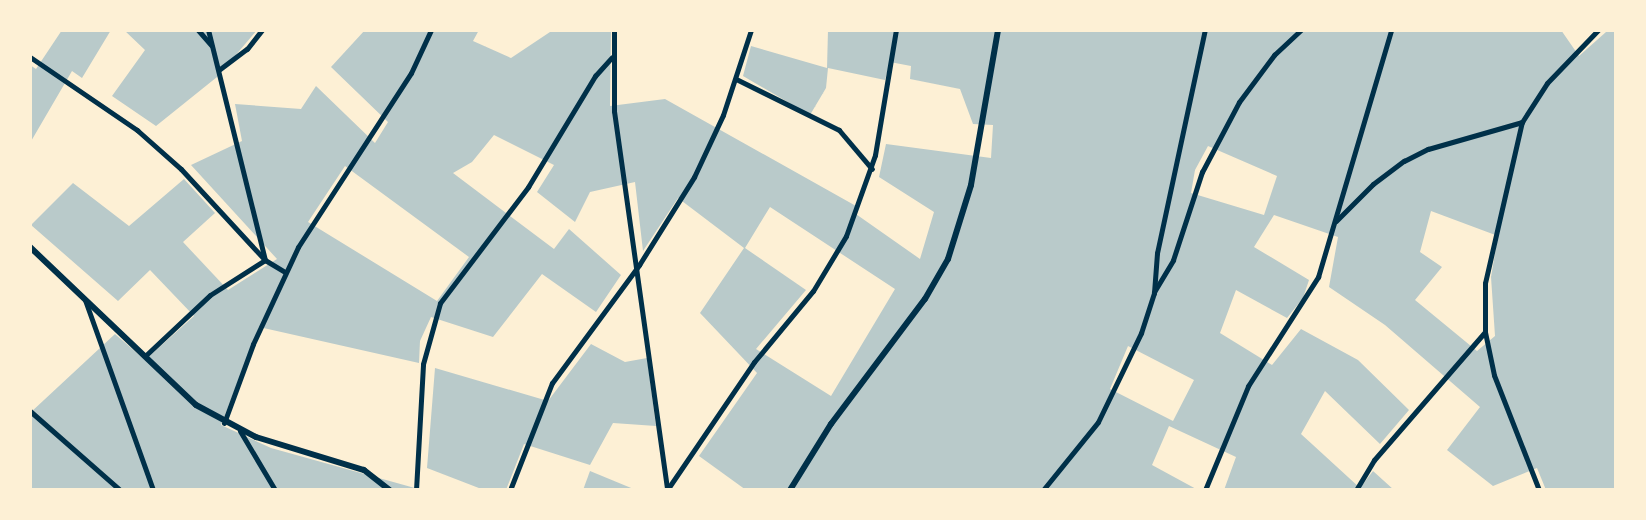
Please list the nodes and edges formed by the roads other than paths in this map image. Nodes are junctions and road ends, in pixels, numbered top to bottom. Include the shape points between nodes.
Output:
1 (198, 30) edge
2 (208, 30) edge
3 (262, 30) edge
4 (431, 30) edge
5 (614, 30) edge
6 (751, 30) edge
7 (896, 30) edge
8 (998, 30) edge
9 (1205, 30) edge
10 (1301, 30) edge
11 (1391, 30) edge
12 (1598, 30) edge
13 (214, 48) junction
14 (30, 57) edge
15 (612, 57) junction
16 (220, 69) junction
17 (736, 79) junction
18 (1522, 122) junction
19 (872, 169) junction
20 (1335, 222) junction
21 (30, 247) edge
22 (265, 260) junction
23 (639, 265) junction
24 (285, 272) junction
25 (1154, 293) junction
26 (83, 296) junction
27 (1485, 332) junction
28 (145, 356) junction
29 (30, 411) edge
30 (224, 423) junction
31 (240, 431) junction
32 (120, 490) edge
33 (153, 490) edge
34 (275, 490) edge
35 (390, 490) edge
36 (416, 490) edge
37 (510, 490) edge
38 (667, 490) edge
39 (790, 490) edge
40 (1043, 490) edge
41 (1205, 490) edge
42 (1356, 490) edge
43 (1539, 490) edge

1 - 13 street
2 - 13 street
3 - 16 street via 248,49
4 - 24 street via 411,73 318,213
5 - 15 street
6 - 17 street
7 - 19 street
8 - 39 street via 971,184 950,252 925,299 831,424
9 - 25 street via 1158,253
10 - 25 street via 1274,55 1239,102 1202,172 1173,260
11 - 20 street
12 - 18 street via 1552,76
13 - 16 street
14 - 22 street via 154,145
15 - 23 street via 614,111
15 - 36 street via 595,76 528,187 440,303 423,364
16 - 22 street
17 - 19 street via 838,130
17 - 23 street via 718,129 693,177
18 - 20 street via 1428,149 1404,161 1373,184
18 - 27 street via 1489,255
19 - 38 street via 846,236 828,268 754,362
20 - 41 street via 1311,292 1248,386
21 - 26 street
22 - 24 street
22 - 28 street via 210,296
23 - 37 street via 552,383
23 - 38 street
24 - 30 street
25 - 40 street via 1141,333 1110,401 1084,442
26 - 28 street
26 - 33 street
27 - 42 street via 1374,460
27 - 43 street via 1494,375
28 - 30 street via 186,397
29 - 32 street
30 - 31 street
31 - 34 street
31 - 35 street via 364,470

